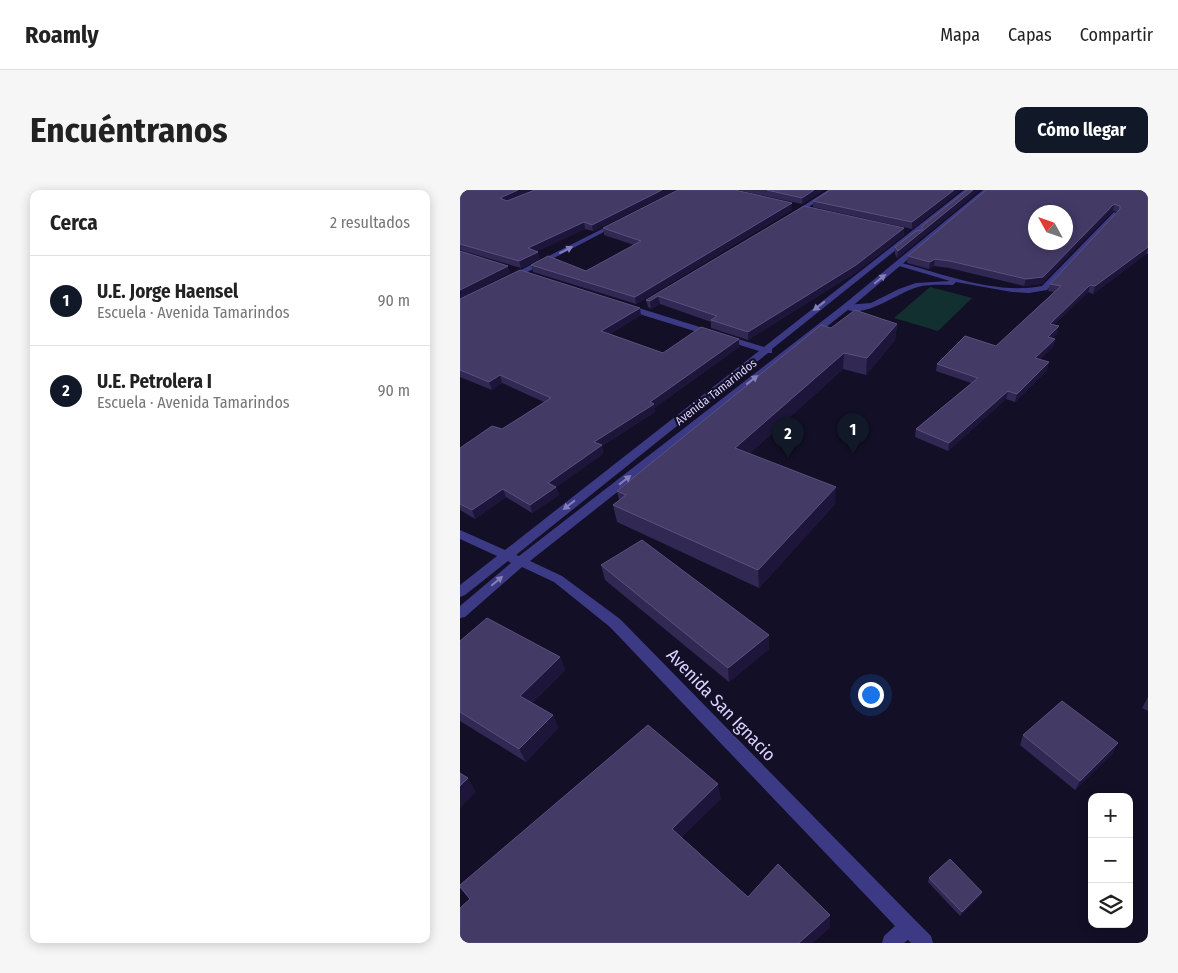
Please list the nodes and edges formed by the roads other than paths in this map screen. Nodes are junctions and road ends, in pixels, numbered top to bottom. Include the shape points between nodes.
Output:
1 (832, 190) edge
2 (968, 190) edge
3 (986, 190) edge
4 (794, 206) edge
5 (804, 208) junction
6 (813, 210) edge
7 (1114, 214) edge
8 (787, 218) edge
9 (623, 221) edge
10 (908, 232) junction
11 (929, 237) junction
12 (898, 264) junction
13 (502, 267) edge
14 (519, 273) junction
15 (528, 276) edge
16 (502, 282) edge
17 (978, 284) junction
18 (618, 304) edge
19 (644, 305) edge
20 (846, 307) junction
21 (635, 310) junction
22 (765, 350) junction
23 (784, 355) junction
24 (460, 534) edge
25 (506, 555) junction
26 (520, 562) junction
27 (460, 592) edge
28 (460, 612) edge
29 (909, 926) junction
30 (891, 943) edge
31 (924, 943) edge

1 - 5 street
2 - 10 street, Avenida Tamarindos
3 - 11 street, Avenida Tamarindos
4 - 5 street
5 - 6 street
5 - 8 street
7 - 17 lane via 1044,288 1034,291
14 -> 9 street
10 - 11 street
10 -> 22 street, Avenida Tamarindos
11 - 12 street, Avenida Tamarindos
12 - 17 lane
20 -> 12 street, Avenida Tamarindos
13 - 14 street
14 - 15 street
14 - 16 street
17 - 20 lane via 929,283 911,287 881,304 863,309
18 - 21 street
19 - 21 street
20 - 23 street, Avenida Tamarindos
21 - 22 street
22 - 23 street
22 -> 25 street, Avenida Tamarindos
26 -> 23 street, Avenida Tamarindos
24 - 25 street, Avenida San Ignacio
25 - 26 street, Avenida San Ignacio
25 - 27 street, Avenida Tamarindos
28 -> 26 street, Avenida Tamarindos
26 - 29 street, Avenida San Ignacio via 558,579 615,622
29 - 30 street
29 - 31 street, Avenida San Ignacio

